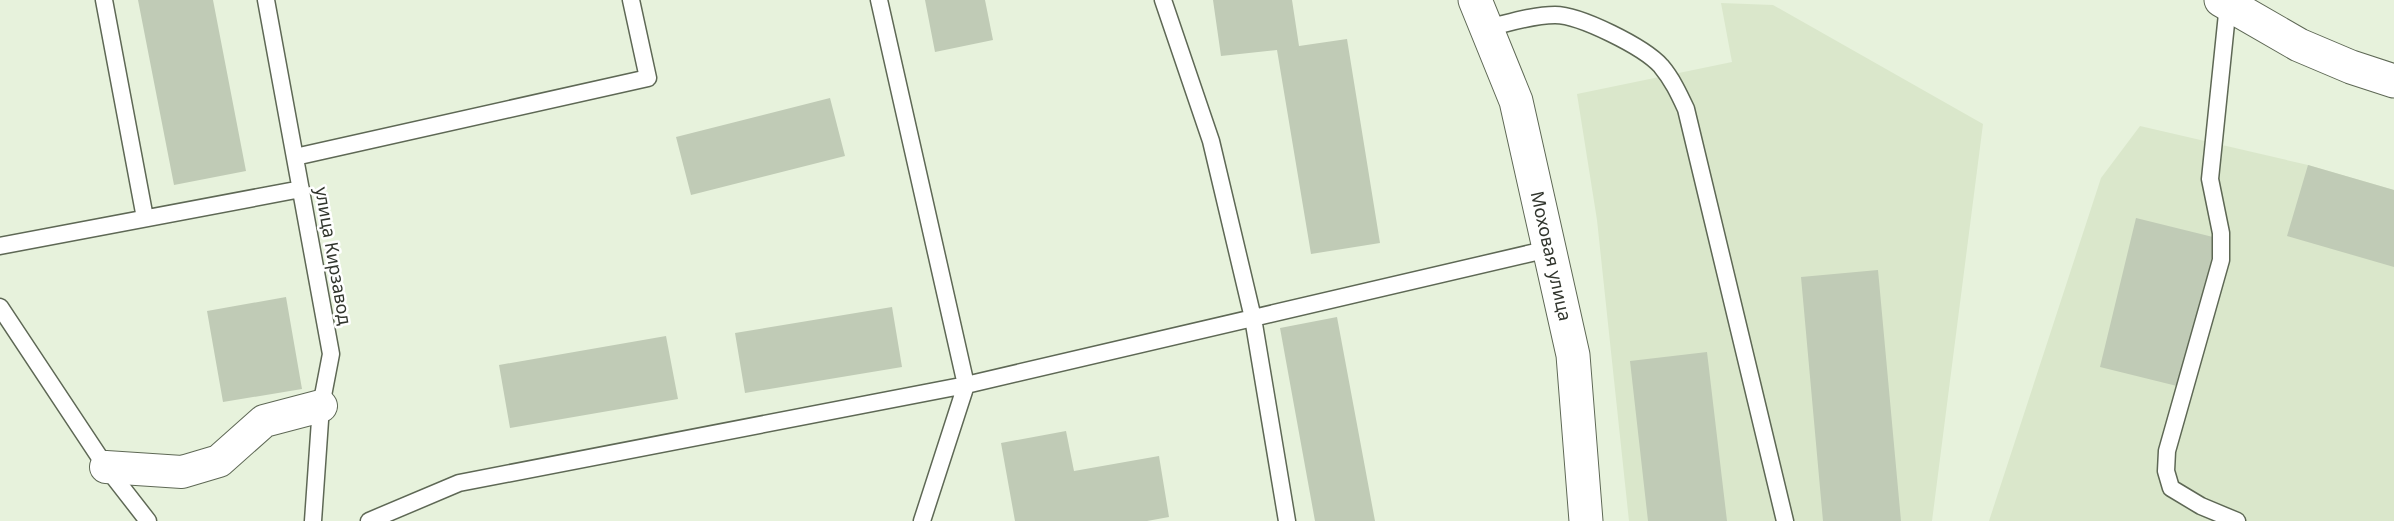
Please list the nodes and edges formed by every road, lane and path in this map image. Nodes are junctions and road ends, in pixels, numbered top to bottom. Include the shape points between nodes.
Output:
1 (104, 0) edge
2 (266, 0) edge
3 (631, 0) edge
4 (879, 0) edge
5 (1163, 0) edge
6 (2224, 2) edge
7 (1481, 14) edge
8 (2394, 81) edge
9 (295, 157) junction
10 (301, 189) junction
11 (145, 218) junction
12 (0, 246) edge
13 (1549, 249) junction
14 (0, 307) edge
15 (1253, 318) junction
16 (966, 385) junction
17 (321, 405) junction
18 (106, 467) junction
19 (148, 521) edge
20 (313, 521) edge
21 (369, 521) edge
22 (922, 521) edge
23 (1287, 521) edge
24 (1586, 521) edge
25 (1785, 521) edge
26 (2237, 521) edge

1 - 11 lane
2 - 9 lane, улица Кирзавод
3 - 9 lane via 648,78
4 - 16 lane
5 - 15 lane via 1211,141
6 - 8 street via 2299,45 2351,68
6 - 26 lane via 2210,179 2221,233 2221,260 2167,451 2166,471 2171,488
7 - 13 street, Моховая улица via 1516,100
7 - 25 lane via 1573,18 1630,43 1660,65 1675,86 1686,110
9 - 10 lane, улица Кирзавод
10 - 11 lane
10 - 17 lane, улица Кирзавод via 331,354
11 - 12 lane
13 - 15 lane
13 - 24 street, Моховая улица via 1573,355
14 - 18 lane
15 - 16 lane
15 - 23 lane
16 - 21 lane via 459,483
16 - 22 lane
17 - 18 street via 264,421 219,461 182,472
17 - 20 lane, улица Кирзавод
18 - 19 lane

